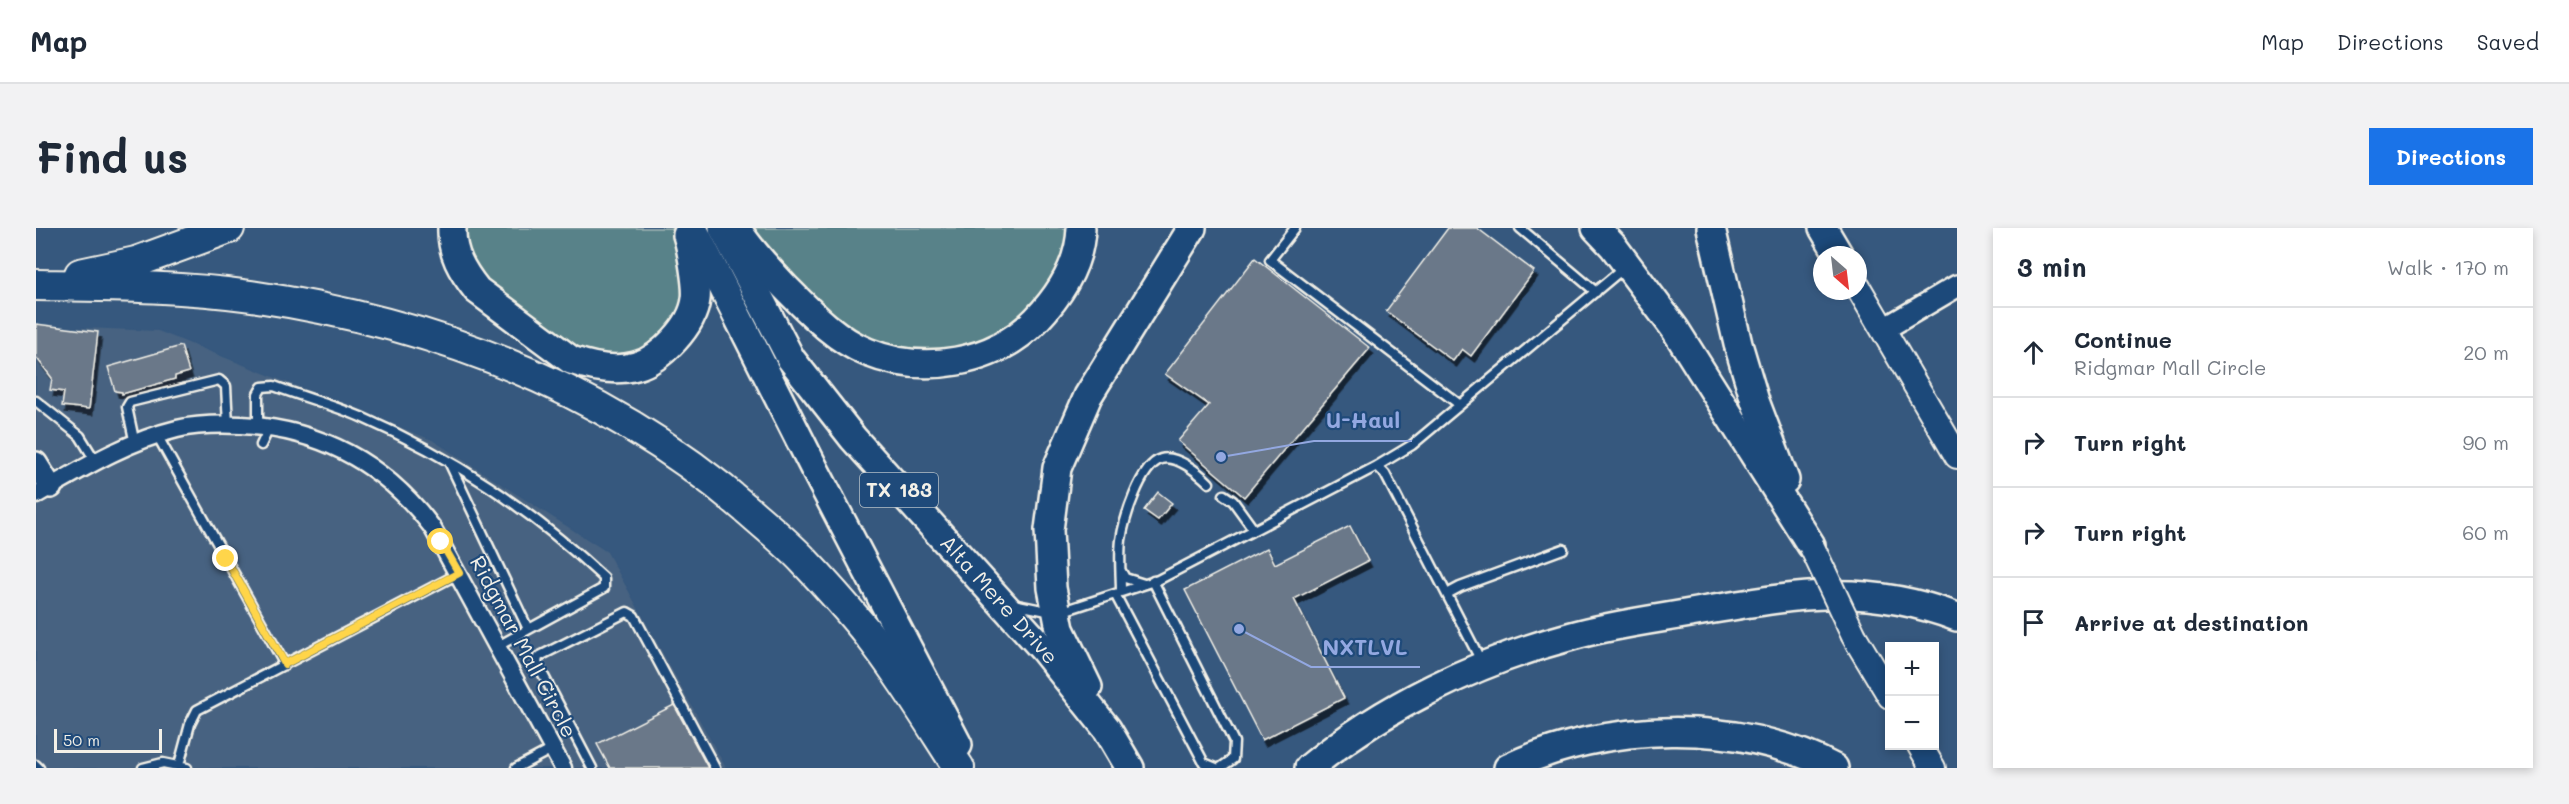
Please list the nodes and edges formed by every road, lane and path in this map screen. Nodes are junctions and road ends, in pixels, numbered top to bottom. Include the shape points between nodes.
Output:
1 (229, 228) edge
2 (452, 228) edge
3 (685, 228) edge
4 (693, 228) edge
5 (723, 228) edge
6 (737, 228) edge
7 (1081, 228) edge
8 (1192, 228) edge
9 (1295, 228) edge
10 (1520, 228) edge
11 (1596, 228) edge
12 (1711, 228) edge
13 (1823, 228) edge
14 (1828, 228) edge
15 (1834, 246) edge
16 (1836, 246) edge
17 (1628, 265) junction
18 (36, 284) edge
19 (1957, 286) edge
20 (1596, 292) junction
21 (1866, 300) edge
22 (1884, 329) junction
23 (36, 401) edge
24 (1460, 405) junction
25 (228, 424) junction
26 (264, 426) junction
27 (157, 435) junction
28 (135, 444) junction
29 (261, 445) dead end
30 (1957, 456) edge
31 (448, 461) junction
32 (96, 462) junction
33 (36, 463) edge
34 (1377, 466) junction
35 (1209, 483) dead end
36 (43, 491) edge
37 (1224, 495) dead end
38 (1254, 530) junction
39 (1811, 545) junction
40 (1563, 549) dead end
41 (1121, 571) junction
42 (459, 573) junction
43 (1149, 583) junction
44 (1118, 592) junction
45 (1447, 594) junction
46 (999, 601) junction
47 (1057, 613) junction
48 (1957, 617) edge
49 (528, 629) junction
50 (498, 646) junction
51 (285, 664) junction
52 (1484, 666) junction
53 (1885, 688) edge
54 (1107, 729) junction
55 (552, 749) junction
56 (1923, 750) edge
57 (183, 766) edge
58 (143, 768) edge
59 (516, 768) edge
60 (563, 768) edge
61 (592, 768) edge
62 (715, 768) edge
63 (959, 768) edge
64 (971, 768) edge
65 (1130, 768) edge
66 (1218, 768) edge
67 (1309, 768) edge
68 (1508, 768) edge
69 (1834, 768) edge
70 (1934, 768) edge

1 - 18 highway via 136,262
2 - 3 main road via 454,254 477,290 572,360 609,367 636,366 665,349 685,328 696,299
4 - 64 main road, TX 183 via 807,456
5 - 46 main road, Alta Mere Drive / TX 183 via 791,359 853,438
6 - 7 main road via 752,252 819,321 867,352 909,364 972,358 1029,327 1054,301 1071,269
8 - 47 main road via 1088,396 1057,468 1049,530
9 - 24 lane via 1270,260
10 - 20 lane
11 - 17 main road
12 - 39 main road via 1755,401
13 - 15 main road
14 - 16 main road
17 - 20 lane
17 - 39 main road via 1676,329
18 - 63 highway via 154,287 251,296 398,326 510,363 590,402 686,460 802,559 866,631
19 - 22 street
20 - 24 lane
21 - 22 main road
22 - 30 main road
23 - 32 lane via 80,436
24 - 34 lane via 1412,445
25 - 26 street, Ridgmar Mall Circle
25 - 27 street, Ridgmar Mall Circle via 202,424
25 - 28 lane via 226,386 219,380 130,402 126,407
26 - 29 lane
26 - 31 lane via 258,394 262,387 274,387 360,417
26 - 42 street, Ridgmar Mall Circle via 329,443 387,480 426,519
27 - 28 street, Ridgmar Mall Circle
27 - 51 lane
28 - 32 street, Ridgmar Mall Circle
31 - 49 lane
31 - 49 lane via 503,494 604,578 604,588
32 - 36 street, Ridgmar Mall Circle
33 - 36 street
34 - 38 lane
34 - 45 lane via 1385,474
35 - 41 lane via 1183,464 1162,459 1148,468 1121,540
37 - 38 lane
38 - 43 lane
39 - 53 main road, bridge via 1854,636
40 - 45 lane
41 - 43 lane via 1125,578
41 - 44 lane
42 - 50 street, Ridgmar Mall Circle
42 - 51 lane
43 - 44 lane
43 - 66 lane via 1234,742 1233,759
44 - 47 lane
44 - 66 lane via 1204,763
45 - 52 lane
46 - 47 lane
46 - 54 main road, Alta Mere Drive / TX 183
47 - 54 main road via 1060,629
48 - 52 main road via 1883,597 1800,596 1619,625 1571,636
49 - 50 lane
50 - 55 street, Ridgmar Mall Circle
51 - 57 lane via 197,711 190,724
52 - 67 main road via 1412,699
54 - 65 main road, Alta Mere Drive / TX 183
55 - 59 lane
55 - 60 street, Ridgmar Mall Circle
56 - 70 main road
57 - 58 lane via 163,763
61 - 62 lane via 537,663 538,657 627,612 634,616
68 - 69 main road via 1531,757 1592,741 1692,731 1733,735 1779,746

